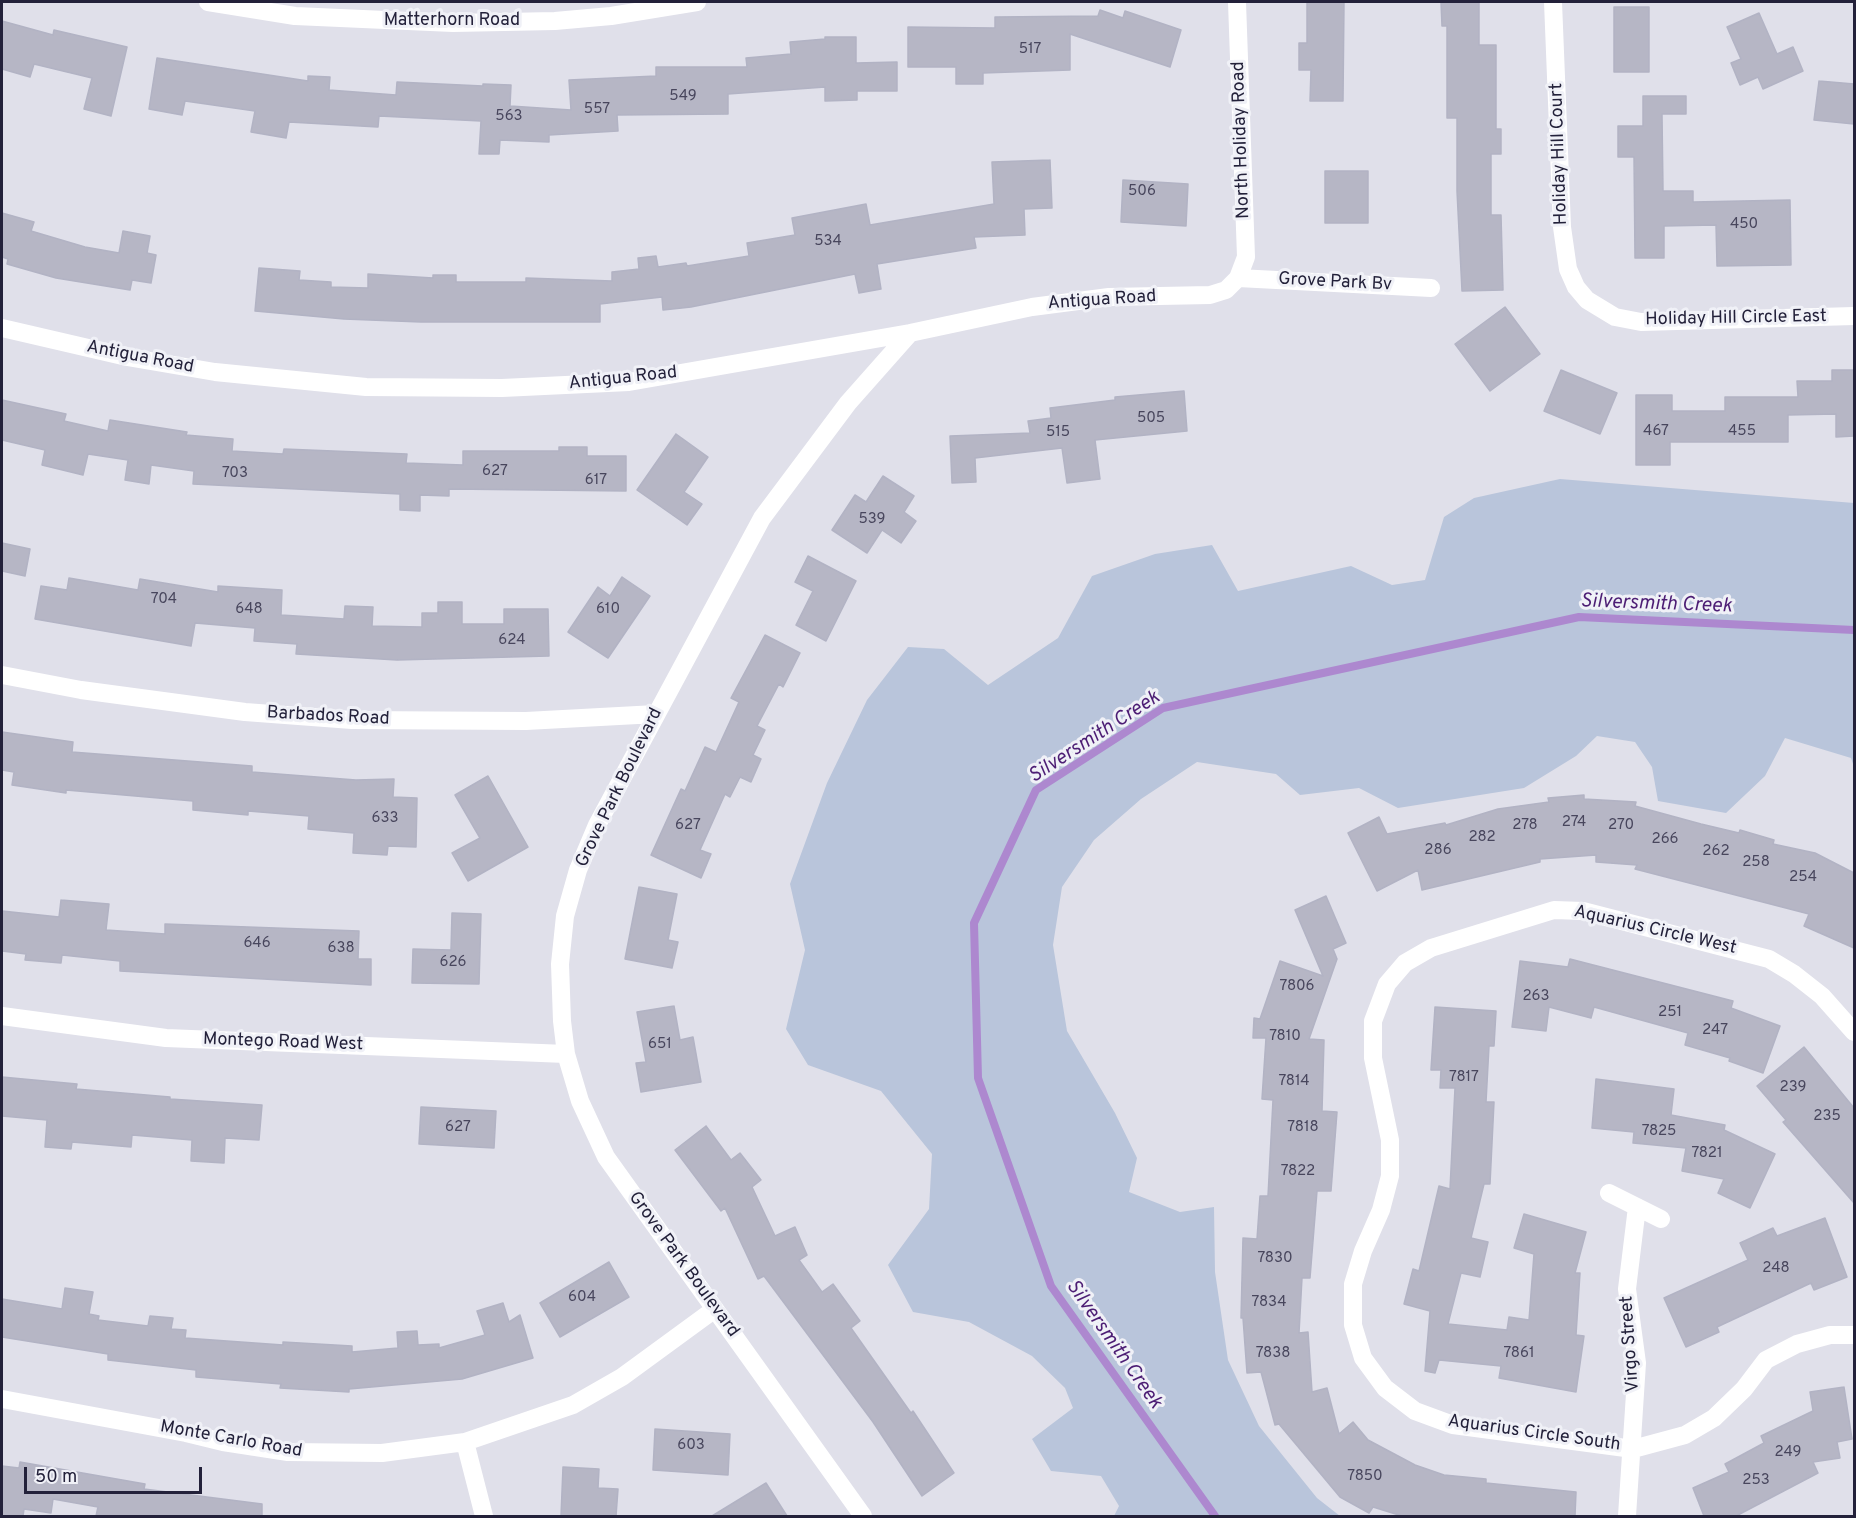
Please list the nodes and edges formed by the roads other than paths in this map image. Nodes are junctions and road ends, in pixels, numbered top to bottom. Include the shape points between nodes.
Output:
1 (208, 2) edge
2 (697, 2) edge
3 (1237, 2) edge
4 (1554, 2) edge
5 (1239, 278) junction
6 (1431, 288) dead end
7 (1587, 300) joint
8 (1854, 316) edge
9 (2, 328) edge
10 (910, 333) junction
11 (2, 675) edge
12 (656, 714) junction
13 (1431, 948) joint
14 (2, 1016) edge
15 (1854, 1032) edge
16 (566, 1054) junction
17 (1609, 1192) dead end
18 (1637, 1207) junction
19 (1661, 1219) dead end
20 (715, 1309) junction
21 (1854, 1335) edge
22 (2, 1399) edge
23 (465, 1442) junction
24 (1633, 1449) junction
25 (484, 1516) edge
26 (863, 1516) edge
27 (1627, 1516) edge

1 - 2 street, Matterhorn Road via 295,16 453,23 555,21
3 - 5 street, North Holiday Road via 1246,257
4 - 7 street, Holiday Hill Court via 1562,227 1568,269
5 - 6 street, Grove Park Bv
5 - 10 street, Antigua Road via 1226,290 1210,295 1109,297 1032,307
7 - 8 street, Holiday Hill Circle East via 1615,317 1641,322
9 - 10 street, Antigua Road via 127,357 215,372 366,387 502,388 629,382
10 - 12 street, Grove Park Boulevard via 848,403 778,493
11 - 12 street, Barbados Road via 245,712 352,720 526,721
12 - 16 street, Grove Park Boulevard via 597,825 565,916 560,988
13 - 15 street, Aquarius Circle West via 1554,910 1583,911 1769,959 1822,996
13 - 24 street, Aquarius Circle South via 1405,963 1388,984 1373,1021 1373,1058 1390,1140 1390,1176 1353,1284 1353,1325 1363,1358 1385,1388 1415,1411 1453,1425
14 - 16 street, Montego Road West via 166,1038
16 - 20 street, Grove Park Boulevard via 580,1101 606,1156
17 - 18 street
18 - 19 street
18 - 24 street, Virgo Street via 1627,1289 1637,1364
20 - 23 street, Monte Carlo Road via 622,1377 573,1405
20 - 26 street, Grove Park Boulevard
21 - 24 street via 1830,1335 1797,1344 1766,1360 1714,1418 1685,1435
22 - 23 street, Monte Carlo Road via 288,1452 382,1453
23 - 25 street
24 - 27 street, Virgo Street

